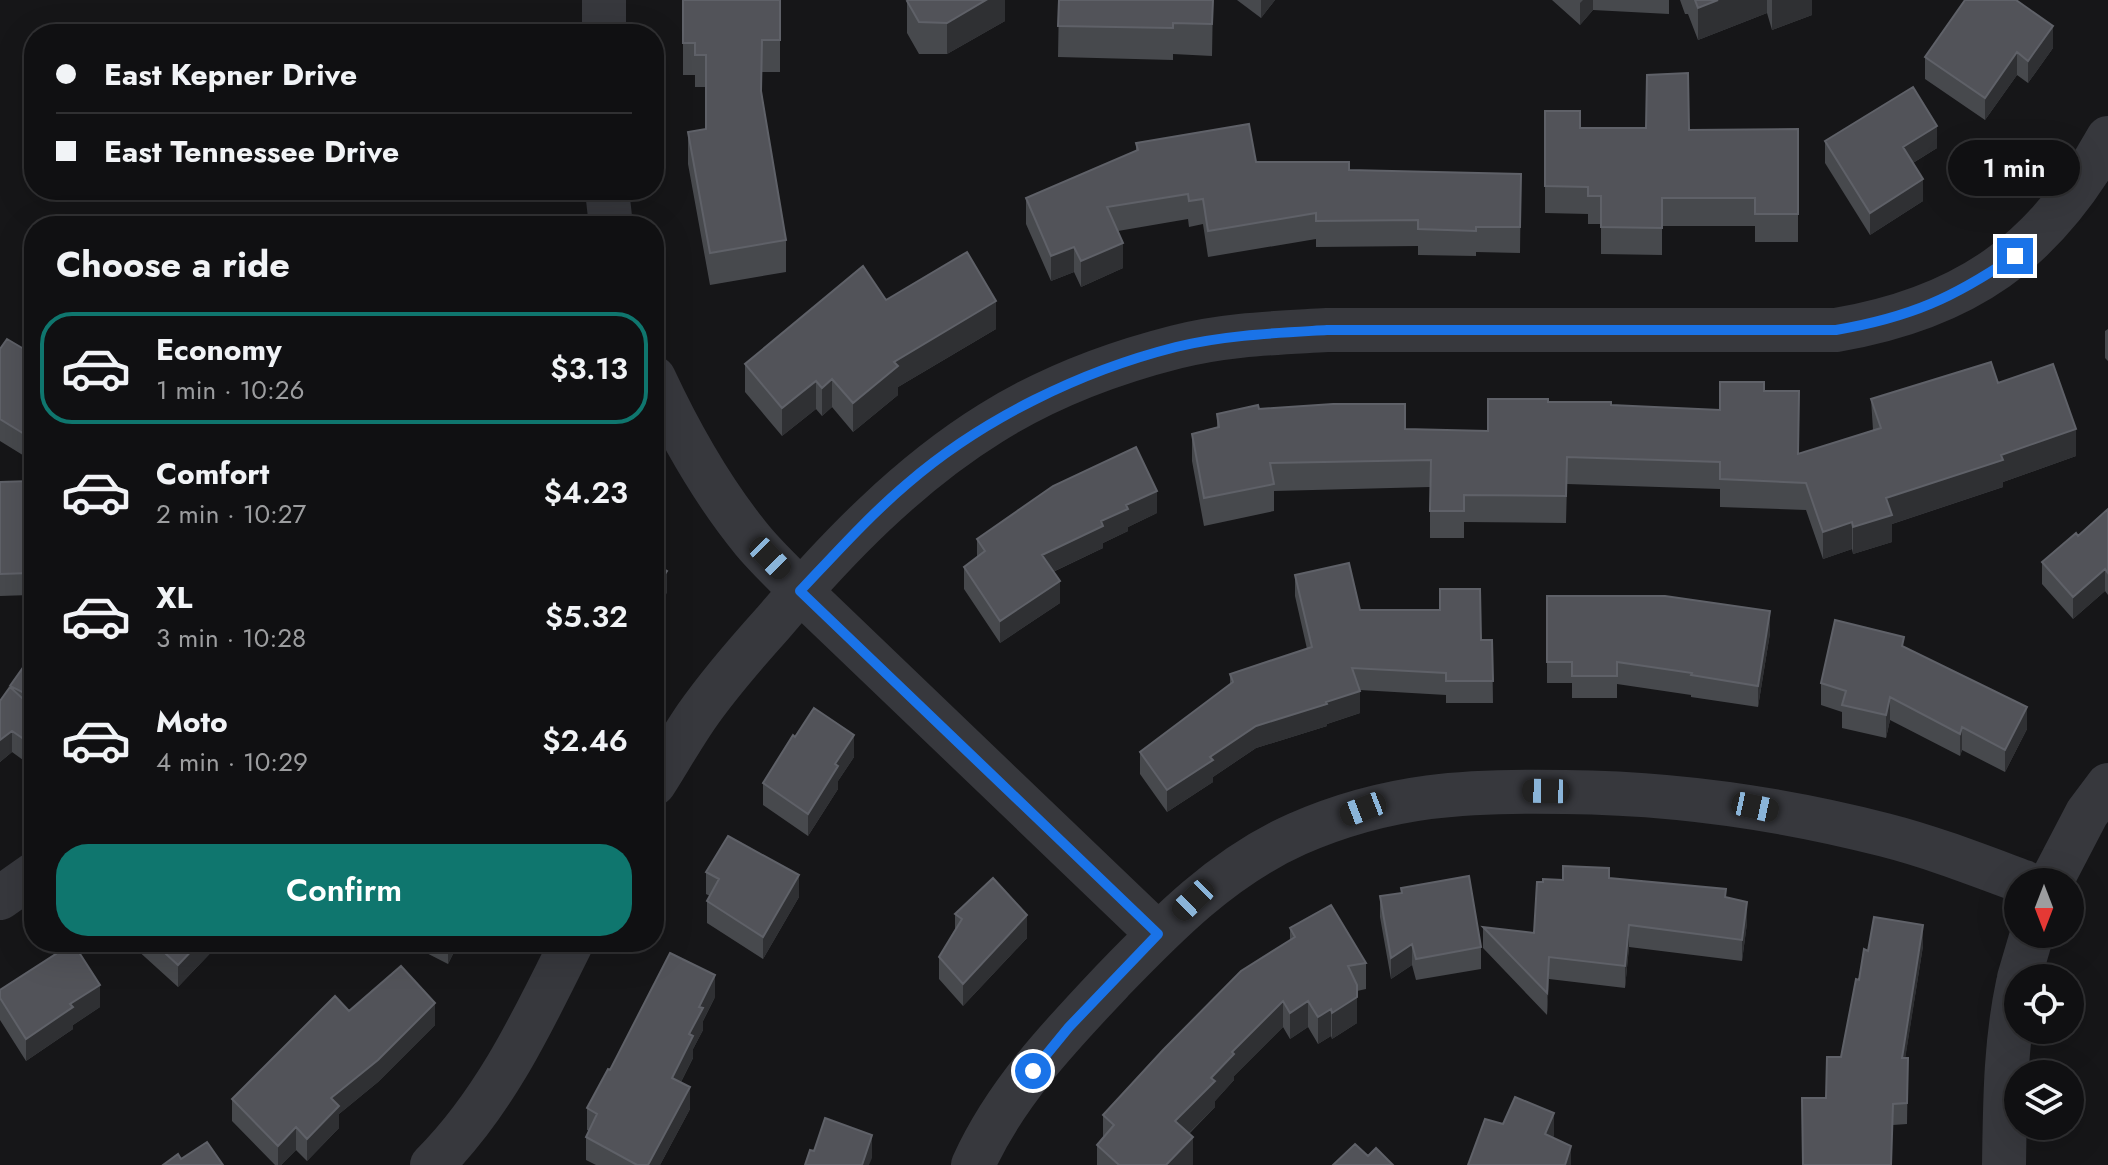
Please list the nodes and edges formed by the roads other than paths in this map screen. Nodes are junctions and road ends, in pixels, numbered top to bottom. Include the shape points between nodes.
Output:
1 (604, 0) edge
2 (604, 24) edge
3 (2108, 138) edge
4 (664, 399) edge
5 (800, 591) junction
6 (664, 768) edge
7 (2108, 785) edge
8 (2058, 868) edge
9 (2004, 875) edge
10 (24, 881) edge
11 (0, 898) edge
12 (1158, 934) junction
13 (567, 952) edge
14 (2008, 1044) edge
15 (432, 1165) edge
16 (973, 1165) edge
17 (2004, 1165) edge

1 - 2 street
3 - 5 street via 2087,177 2054,219 2015,256 1971,286 1923,309 1871,324 1836,330 1327,330 1178,346 1114,366 1051,391 979,431 909,482
4 - 5 street via 714,489
5 - 6 street via 730,672
5 - 12 street
7 - 8 street
9 - 12 street via 1885,835 1755,807 1624,793 1434,795 1363,809 1295,835 1232,870
10 - 11 street
12 - 16 street via 1014,1093
13 - 15 street via 496,1086
14 - 17 street

